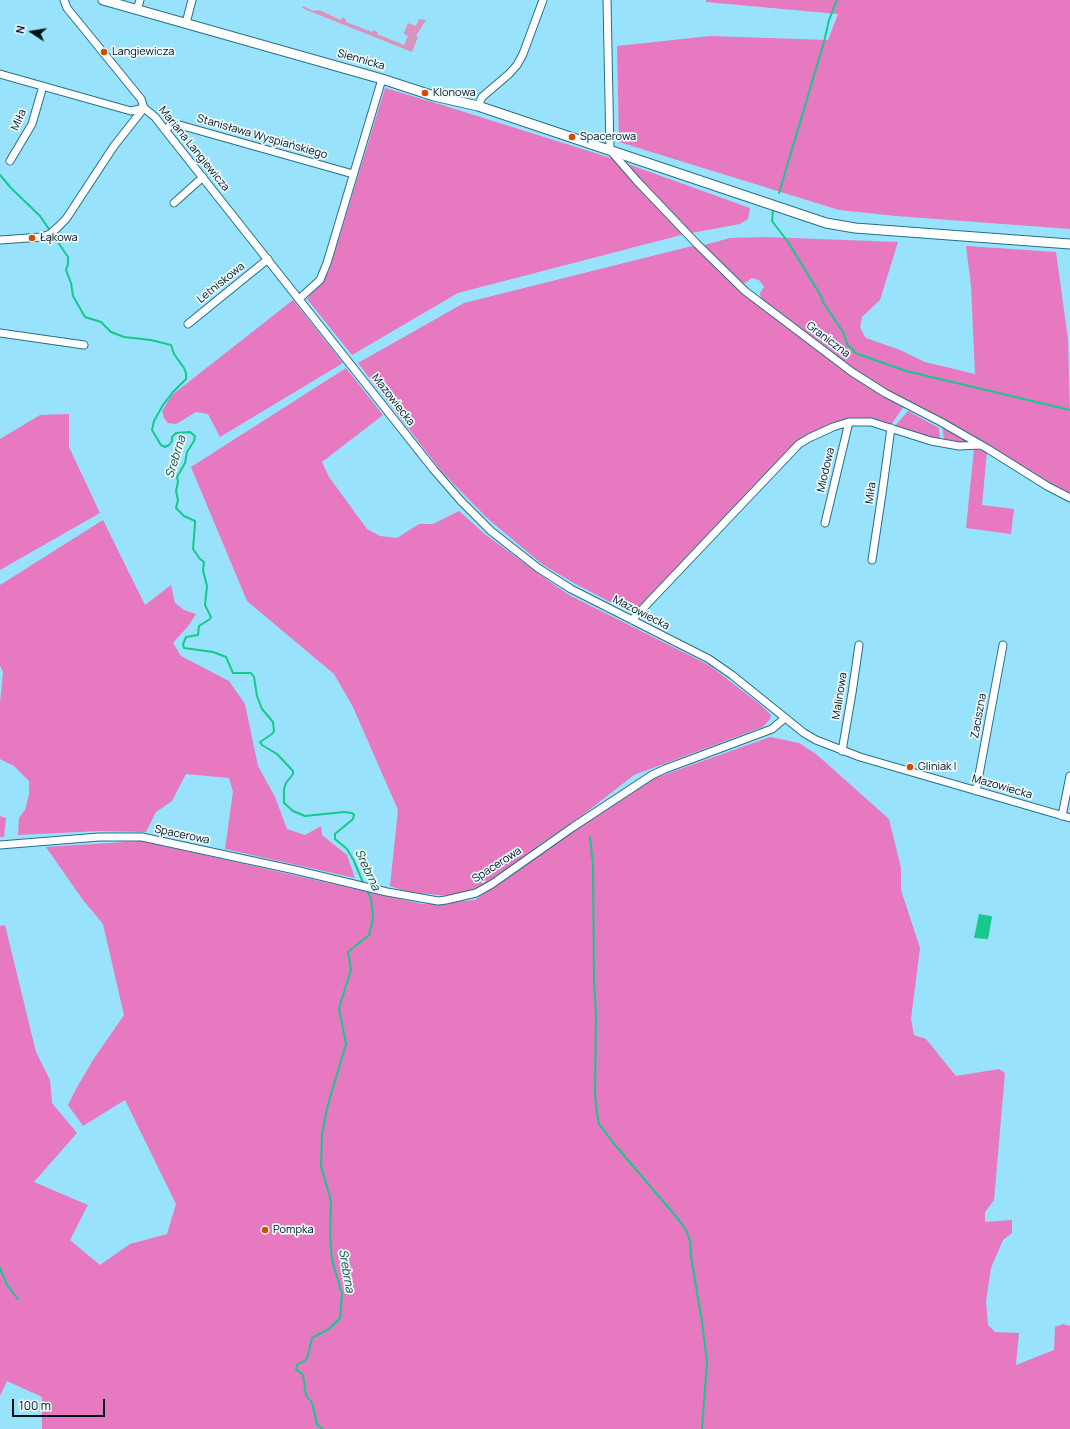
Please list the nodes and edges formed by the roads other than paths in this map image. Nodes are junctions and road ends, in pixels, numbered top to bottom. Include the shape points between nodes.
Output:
1 (64, 0) edge
2 (103, 0) edge
3 (140, 0) edge
4 (192, 0) edge
5 (543, 0) edge
6 (607, 0) edge
7 (137, 10) junction
8 (186, 23) junction
9 (0, 74) edge
10 (382, 79) junction
11 (43, 86) junction
12 (478, 106) junction
13 (144, 108) junction
14 (165, 130) junction
15 (610, 150) junction
16 (10, 161) dead end
17 (353, 174) junction
18 (203, 177) junction
19 (174, 203) dead end
20 (0, 240) edge
21 (1070, 244) edge
22 (268, 259) junction
23 (294, 293) joint
24 (299, 299) junction
25 (188, 324) dead end
26 (0, 333) edge
27 (84, 345) dead end
28 (849, 422) junction
29 (891, 428) junction
30 (980, 445) junction
31 (1070, 498) edge
32 (825, 523) dead end
33 (872, 560) dead end
34 (632, 620) junction
35 (1003, 645) dead end
36 (859, 646) dead end
37 (785, 718) junction
38 (842, 751) junction
39 (1070, 776) edge
40 (976, 791) junction
41 (1062, 816) junction
42 (1070, 818) edge
43 (0, 845) edge

1 - 13 street, Mariana Langiewicza via 67,8 141,99
2 - 7 main road, Siennicka
3 - 7 street
4 - 8 street
5 - 12 street via 517,65 482,97
6 - 15 street
7 - 8 main road, Siennicka
8 - 10 main road, Siennicka
9 - 11 street
10 - 12 main road, Siennicka via 425,94
10 - 17 street
11 - 13 street via 131,111
11 - 16 street, Miła via 32,124
12 - 15 main road, Siennicka
13 - 14 street, Mariana Langiewicza
13 - 20 street via 114,146 66,219 58,227 46,236
14 - 17 street, Stanisława Wyspiańskiego via 174,124 179,125
14 - 18 street, Mariana Langiewicza
15 - 21 main road, Siennicka via 833,224 880,230
15 - 30 street, Graniczna via 697,244 749,294 852,372
17 - 24 street via 320,280
18 - 19 street
18 - 22 street, Mariana Langiewicza
22 - 23 street, Mariana Langiewicza
22 - 25 street, Letniskowa
23 - 24 street, Mazowiecka
24 - 34 street, Mazowiecka via 447,487 491,531 554,579
26 - 27 street
28 - 29 street via 871,422
28 - 32 street, Miodowa
28 - 34 street via 799,444
29 - 30 street via 941,443 959,446
29 - 33 street, Miła
30 - 31 street, Graniczna
34 - 37 street, Mazowiecka via 709,660 757,693
35 - 40 street, Zaciszna
36 - 38 street, Malinowa
37 - 38 street, Mazowiecka via 816,740
37 - 43 street, Spacerowa via 772,729 652,775 492,884 476,893 438,901 142,837 99,837
38 - 40 street, Mazowiecka
39 - 41 street
40 - 41 street, Mazowiecka
41 - 42 street, Mazowiecka

